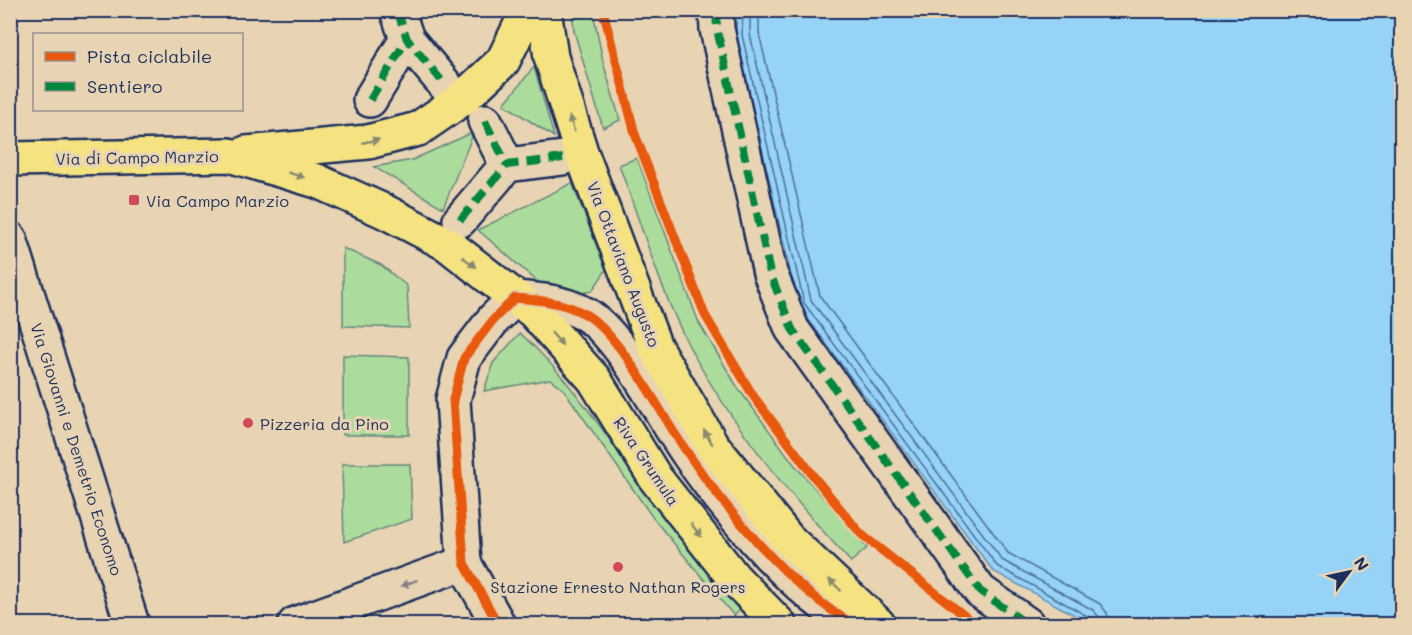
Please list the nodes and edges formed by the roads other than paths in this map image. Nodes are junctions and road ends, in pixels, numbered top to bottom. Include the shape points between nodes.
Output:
1 (528, 10) edge
2 (544, 10) edge
3 (716, 10) edge
4 (402, 25) edge
5 (446, 86) dead end
6 (370, 100) dead end
7 (485, 122) dead end
8 (229, 155) junction
9 (563, 158) dead end
10 (10, 159) edge
11 (507, 165) junction
12 (460, 220) dead end
13 (10, 239) edge
14 (515, 298) junction
15 (464, 563) junction
16 (132, 624) edge
17 (295, 624) edge
18 (498, 624) edge
19 (779, 624) edge
20 (854, 624) edge
21 (878, 624) edge
22 (1027, 624) edge

8 -> 1 main road via 368,142 418,129 462,99 503,61
21 -> 2 main road, Via Ottaviano Augusto via 788,539 712,445 655,347 581,152 551,57
3 - 22 street via 770,273 792,329 980,591
4 - 5 street
4 - 6 street
7 - 11 street
8 - 10 main road, Via di Campo Marzio
8 -> 14 main road, Via di Campo Marzio via 317,181 386,212 447,244
9 - 11 street
11 - 12 street
13 - 16 street, Via Giovanni e Demetrio Economo
14 - 15 street via 464,358 453,400
14 -> 19 main road, Riva Grumula via 534,312 594,379 656,479 734,578
14 - 20 street via 550,300 587,315 609,336 677,437 747,530 806,591 837,616
15 -> 17 street
15 - 18 street

